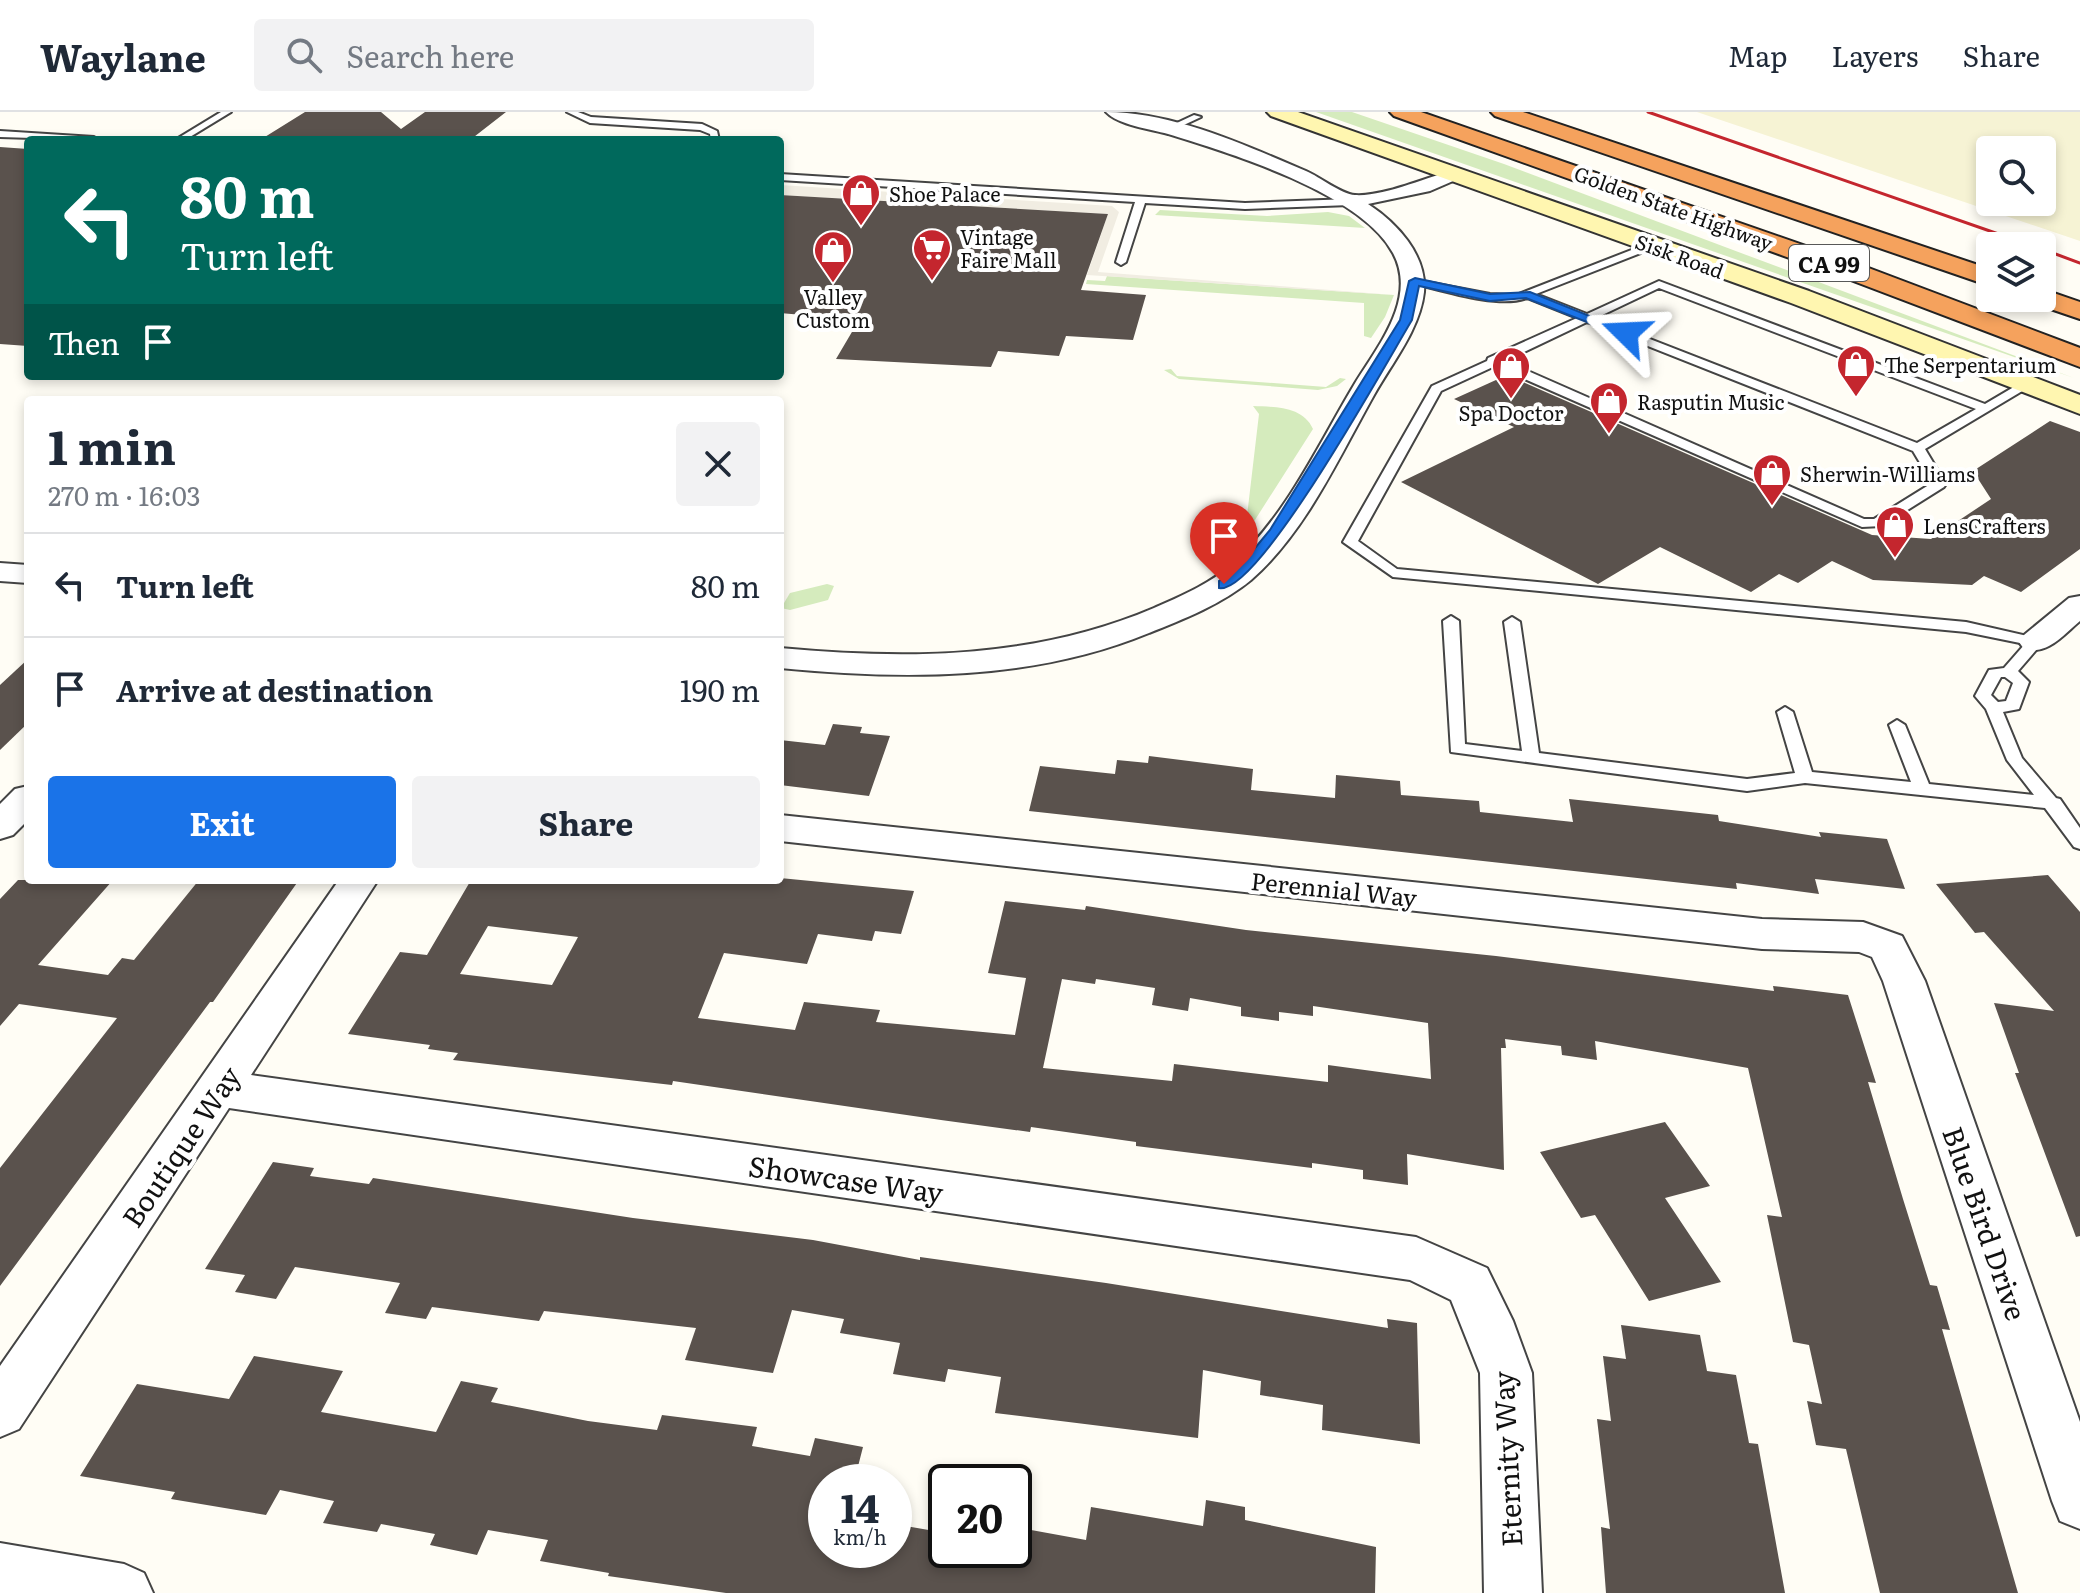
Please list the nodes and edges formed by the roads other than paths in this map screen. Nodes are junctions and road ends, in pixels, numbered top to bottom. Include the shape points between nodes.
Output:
1 (227, 112) edge
2 (571, 112) edge
3 (1115, 112) edge
4 (1379, 112) edge
5 (1401, 112) edge
6 (1502, 112) edge
7 (1525, 112) edge
8 (1288, 115) edge
9 (1197, 117) dead end
10 (1168, 129) junction
11 (0, 134) edge
12 (31, 136) edge
13 (186, 136) edge
14 (714, 136) edge
15 (1578, 172) junction
16 (1457, 175) junction
17 (784, 177) edge
18 (1706, 179) junction
19 (1411, 188) junction
20 (1141, 200) junction
21 (1350, 202) junction
22 (1652, 245) junction
23 (1121, 262) dead end
24 (1976, 273) edge
25 (1415, 281) junction
26 (1526, 294) junction
27 (2056, 302) edge
28 (2080, 311) edge
29 (1585, 317) junction
30 (2080, 358) edge
31 (1492, 360) junction
32 (2028, 384) junction
33 (2080, 405) edge
34 (1983, 407) junction
35 (1918, 448) junction
36 (0, 572) edge
37 (24, 574) edge
38 (2080, 605) edge
39 (1451, 621) dead end
40 (1512, 622) dead end
41 (2035, 642) junction
42 (784, 658) edge
43 (2009, 672) junction
44 (1994, 708) junction
45 (1785, 712) dead end
46 (1897, 725) dead end
47 (1531, 758) junction
48 (1805, 777) junction
49 (1923, 790) junction
50 (24, 802) edge
51 (2054, 803) junction
52 (0, 826) edge
53 (784, 828) edge
54 (2080, 843) edge
55 (356, 884) edge
56 (1888, 947) joint
57 (219, 1089) junction
58 (1469, 1284) joint
59 (0, 1411) edge
60 (2080, 1501) edge
61 (0, 1572) edge
62 (124, 1593) edge
63 (1513, 1593) edge

1 - 13 lane
2 - 14 lane via 590,120 702,127
3 - 10 street
4 - 15 highway
5 - 15 highway, Golden State Highway / CA 99
6 - 18 highway, Golden State Highway / CA 99
7 - 18 highway
8 - 16 main road, Sisk Road
8 - 19 main road via 1325,141 1406,171
9 - 10 lane
10 - 21 street via 1298,176
11 - 12 lane
15 - 30 highway, Golden State Highway / CA 99
16 - 19 street
16 - 22 main road, Sisk Road
17 - 20 lane
18 - 24 highway, Golden State Highway / CA 99
19 - 21 street
20 - 21 lane via 1268,206
20 - 23 lane
21 - 25 street via 1395,239
22 - 26 lane
22 - 32 main road, Sisk Road
25 - 26 lane via 1490,297
25 - 42 street via 1406,320 1276,532 1246,568 1224,584 1150,622 1043,654 925,667
26 - 29 lane
27 - 28 highway
29 - 31 lane
29 - 34 lane via 1659,284
29 - 35 lane
31 - 35 lane via 1862,523 1877,523 1939,484
31 - 41 lane via 1431,393 1350,542 1393,573 1966,627
32 - 33 main road, Sisk Road
32 - 34 lane
34 - 35 lane
36 - 37 street
38 - 41 street
39 - 47 lane via 1457,748
40 - 47 lane
41 - 43 lane
43 - 44 lane via 1995,673 1983,696
43 - 44 lane via 2021,682 2013,705
44 - 51 lane via 2016,762
45 - 48 lane
46 - 49 lane
47 - 48 lane via 1747,785
48 - 49 lane
49 - 51 lane
50 - 52 street
51 - 54 lane
53 - 56 street, Perennial Way via 1762,934 1863,937
55 - 57 street, Boutique Way
56 - 60 street, Blue Bird Drive
57 - 58 street, Showcase Way via 1416,1259
57 - 59 street, Boutique Way
58 - 63 street, Eternity Way via 1506,1373
61 - 62 street

